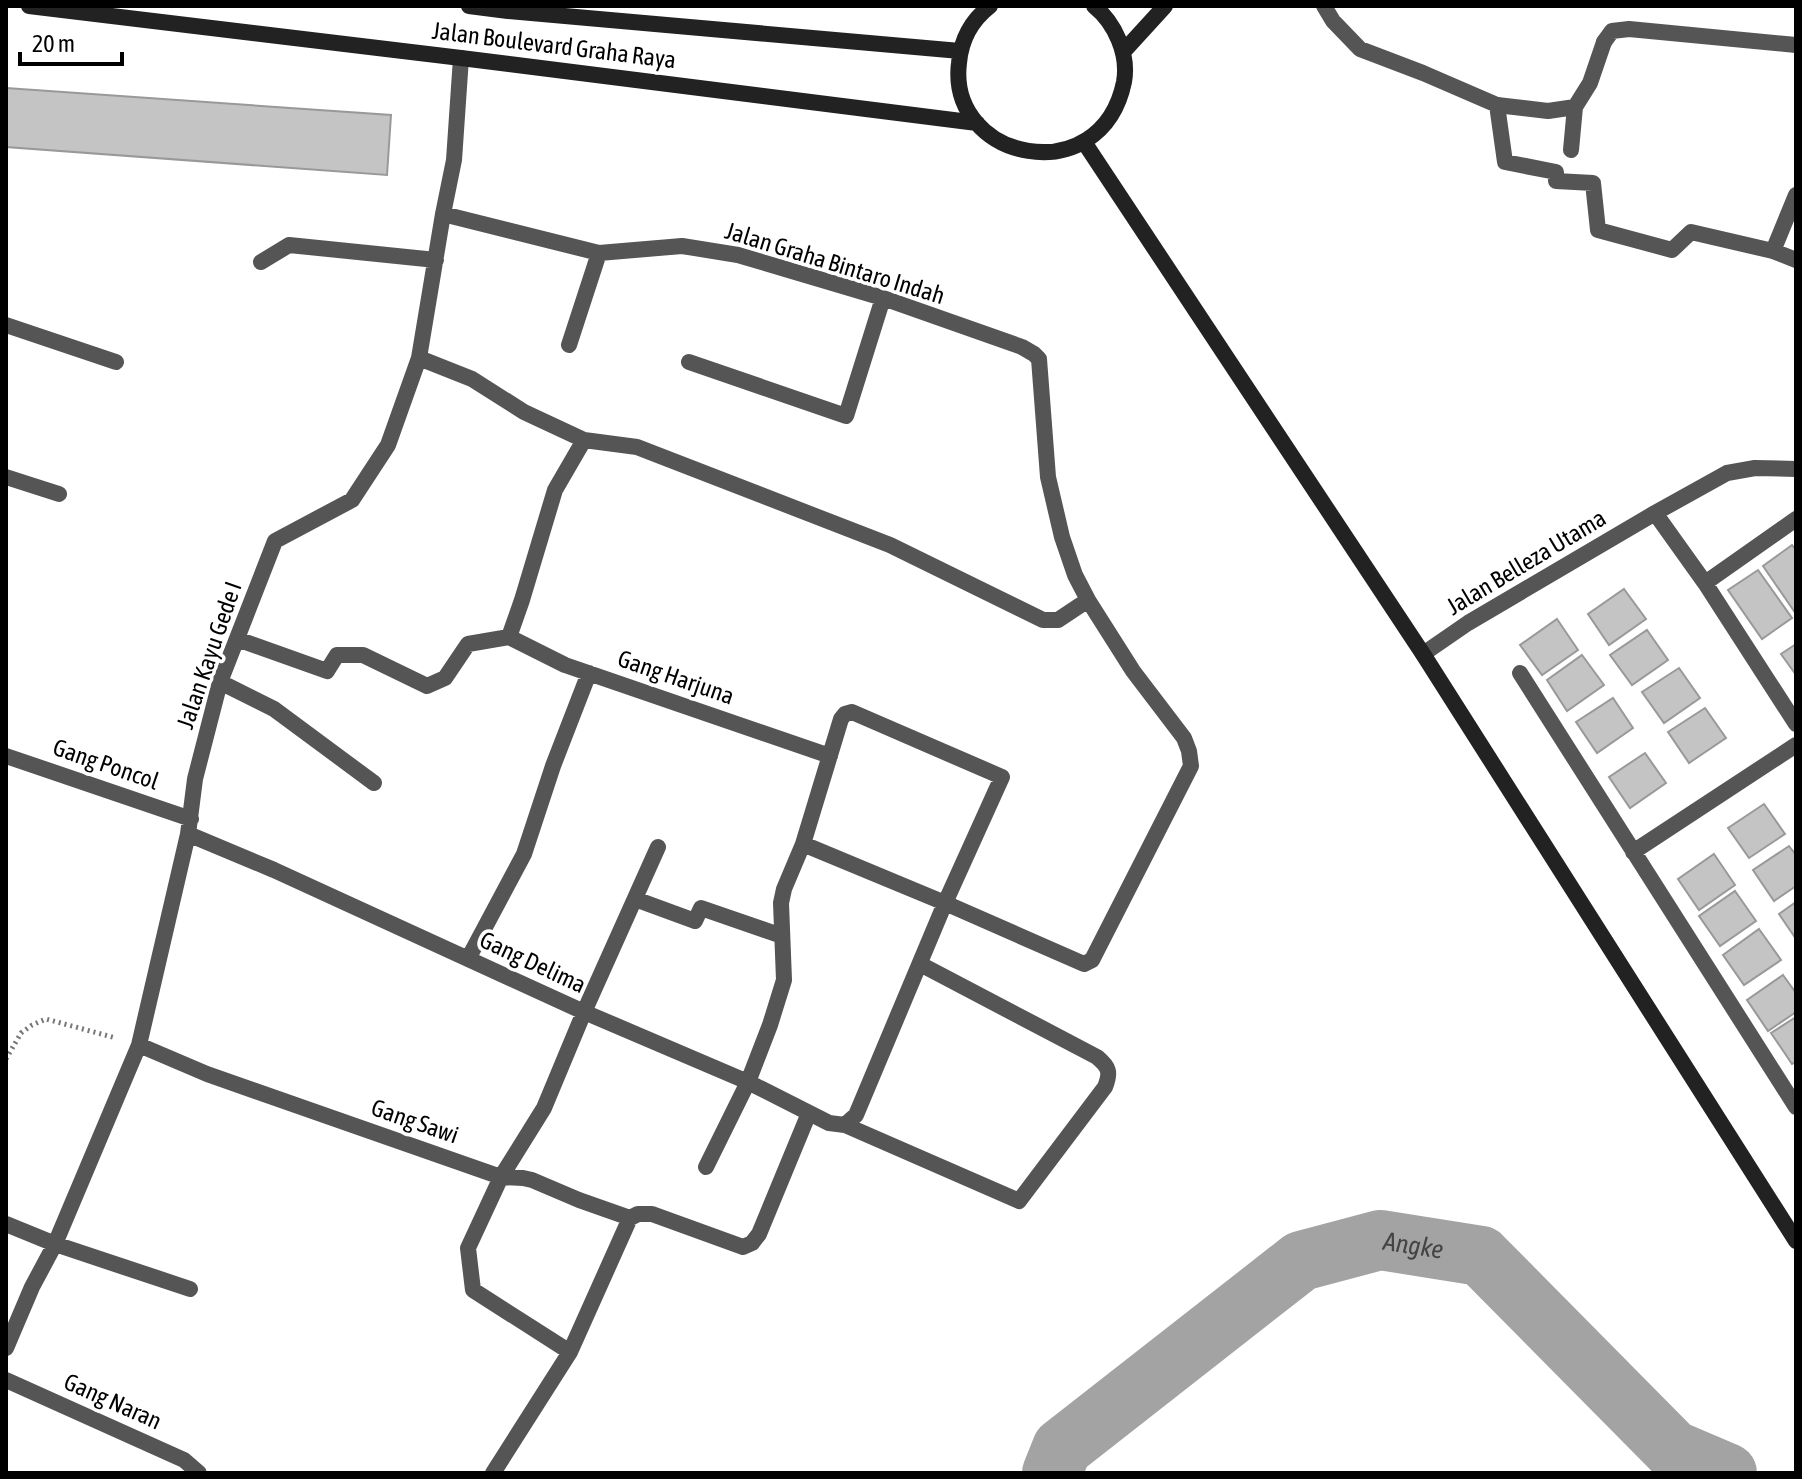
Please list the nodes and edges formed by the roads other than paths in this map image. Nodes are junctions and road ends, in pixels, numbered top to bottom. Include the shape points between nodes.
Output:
1 (29, 6) edge
2 (469, 6) edge
3 (1094, 6) edge
4 (1165, 6) edge
5 (1324, 6) edge
6 (984, 8) edge
7 (508, 9) edge
8 (1796, 45) edge
9 (960, 51) junction
10 (1123, 52) junction
11 (461, 58) junction
12 (1497, 105) junction
13 (1575, 107) junction
14 (977, 123) junction
15 (1084, 142) junction
16 (1571, 150) dead end
17 (1796, 195) edge
18 (443, 214) junction
19 (1773, 251) junction
20 (599, 253) junction
21 (436, 260) junction
22 (1796, 260) edge
23 (261, 262) dead end
24 (883, 298) junction
25 (6, 325) edge
26 (569, 345) dead end
27 (419, 358) junction
28 (116, 362) dead end
29 (689, 362) dead end
30 (584, 440) junction
31 (1796, 469) edge
32 (6, 477) edge
33 (59, 494) dead end
34 (1655, 513) junction
35 (1796, 519) edge
36 (1705, 583) junction
37 (1088, 600) junction
38 (509, 637) junction
39 (237, 639) junction
40 (1423, 654) junction
41 (589, 673) junction
42 (1520, 673) dead end
43 (220, 682) junction
44 (1796, 724) edge
45 (1796, 745) edge
46 (830, 756) junction
47 (8, 762) edge
48 (374, 783) dead end
49 (189, 826) junction
50 (803, 844) junction
51 (658, 847) dead end
52 (1633, 852) junction
53 (635, 899) junction
54 (945, 903) junction
55 (782, 936) junction
56 (468, 959) junction
57 (920, 964) junction
58 (584, 1012) junction
59 (139, 1045) junction
60 (748, 1082) junction
61 (1796, 1107) edge
62 (809, 1113) junction
63 (850, 1120) junction
64 (706, 1167) dead end
65 (501, 1177) junction
66 (630, 1218) junction
67 (6, 1224) edge
68 (1796, 1241) edge
69 (55, 1244) junction
70 (190, 1289) dead end
71 (6, 1348) edge
72 (570, 1352) junction
73 (6, 1380) edge
74 (198, 1472) edge
75 (493, 1473) edge

1 - 11 main road, Jalan Boulevard Graha Raya
2 - 7 main road, Jalan Boulevard Graha Raya
3 - 10 main road via 1109,22
4 - 10 main road
5 - 12 street via 1360,49
6 - 9 main road
7 - 9 main road, Jalan Boulevard Graha Raya
8 - 13 street via 1612,31
9 - 14 main road via 960,90
10 - 15 main road via 1125,78 1118,103
11 - 14 main road, Jalan Boulevard Graha Raya
11 - 18 street, Jalan Kayu Gede I via 454,160
12 - 13 street via 1548,111
12 - 19 street via 1505,162 1556,172 1556,181 1593,183 1598,230 1672,250 1691,232
13 - 16 street
14 - 15 main road via 1016,149 1062,151
15 - 40 main road
17 - 19 street
18 - 20 street, Jalan Graha Bintaro Indah
18 - 21 street, Jalan Kayu Gede I
19 - 22 street
20 - 24 street, Jalan Graha Bintaro Indah via 682,246 724,252
20 - 26 street
21 - 23 street via 289,245
21 - 27 street, Jalan Kayu Gede I
24 - 29 street via 846,416
24 - 37 street, Jalan Graha Bintaro Indah via 1022,347 1039,359 1048,477 1062,537
25 - 28 street
27 - 30 street via 472,379 524,412
27 - 39 street, Jalan Kayu Gede I via 388,445 352,500 275,541
30 - 37 street via 637,447 890,545 1043,620 1058,620
30 - 38 street via 555,490
31 - 34 street, Jalan Belleza Utama via 1727,473
32 - 33 street
34 - 36 street
34 - 40 street, Jalan Belleza Utama
35 - 36 street
36 - 44 street
37 - 54 street via 1184,738 1191,766 1092,960 1084,964
38 - 39 street via 468,644 445,678 427,686 363,655 337,655 327,671
38 - 41 street, Gang Harjuna
39 - 43 street, Jalan Kayu Gede I
40 - 68 main road
41 - 46 street, Gang Harjuna
41 - 56 street via 524,854
42 - 52 street
43 - 48 street via 274,709
43 - 49 street, Jalan Kayu Gede I via 195,779
45 - 52 street
46 - 50 street
46 - 54 street via 841,719 852,712 1002,777
47 - 49 street, Gang Poncol
49 - 56 street, Gang Delima
49 - 59 street, Jalan Kayu Gede I
50 - 54 street
50 - 55 street via 784,889
51 - 53 street
52 - 61 street
53 - 55 street via 695,921 701,908
53 - 58 street
54 - 57 street
55 - 60 street via 784,980
56 - 58 street, Gang Delima
57 - 63 street
57 - 63 street, Gang Delima via 1097,1057 1109,1070 1105,1087 1019,1201
58 - 60 street, Gang Delima
58 - 65 street via 544,1108
59 - 65 street, Gang Sawi
59 - 69 street, Jalan Kayu Gede I
60 - 62 street, Gang Delima
60 - 64 street
62 - 63 street, Gang Delima via 829,1123
62 - 66 street, Gang Sawi via 752,1243 743,1247 652,1214
65 - 66 street, Gang Sawi via 532,1180
65 - 72 street via 468,1248 473,1290
66 - 72 street
67 - 69 street
69 - 70 street
69 - 71 street, Jalan Kayu Gede I
72 - 75 street
73 - 74 street, Gang Naran via 184,1460

